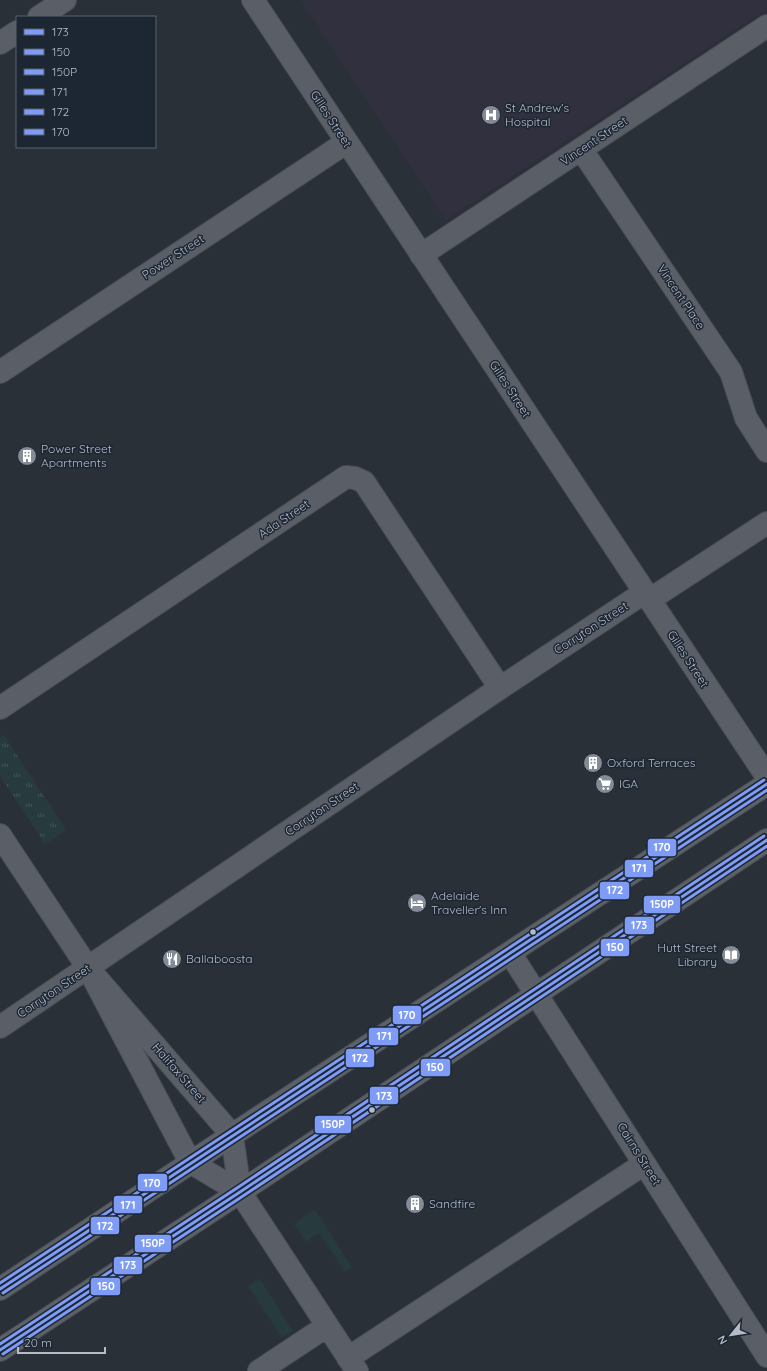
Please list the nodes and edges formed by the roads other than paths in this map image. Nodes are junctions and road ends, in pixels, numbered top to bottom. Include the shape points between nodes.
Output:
1 (65, 0) edge
2 (253, 0) edge
3 (41, 16) edge
4 (767, 26) edge
5 (16, 33) edge
6 (0, 43) edge
7 (347, 142) junction
8 (581, 149) junction
9 (421, 255) junction
10 (0, 372) edge
11 (767, 451) edge
12 (767, 523) edge
13 (647, 596) junction
14 (500, 688) junction
15 (0, 708) edge
16 (767, 777) edge
17 (767, 784) edge
18 (0, 835) edge
19 (767, 840) edge
20 (510, 953) junction
21 (88, 968) junction
22 (537, 994) junction
23 (0, 1027) edge
24 (232, 1135) junction
25 (190, 1162) junction
26 (644, 1164) junction
27 (240, 1192) junction
28 (0, 1289) edge
29 (327, 1326) junction
30 (0, 1350) edge
31 (767, 1356) edge
32 (353, 1365) edge
33 (259, 1371) edge

1 - 3 street
2 - 7 street, Gilles Street
4 - 8 street, Vincent Street
5 - 6 street
7 - 9 street, Gilles Street
7 - 10 street, Power Street
8 - 9 street, Vincent Street
8 - 11 street, Vincent Place via 731,372 746,418
9 - 13 street, Gilles Street
12 - 13 street
13 - 14 street, Corryton Street
13 - 16 street, Gilles Street
14 - 15 street, Ada Street via 364,482 346,477
14 - 21 street, Corryton Street
17 - 20 main road
18 - 21 street, Halifax Street
19 - 22 main road
20 - 22 street, Cairns Street
20 - 24 main road
21 - 23 street, Corryton Street
21 - 24 street, Halifax Street
21 - 25 street, Halifax Street
22 - 26 street, Cairns Street
22 - 27 main road
24 - 25 main road
24 - 27 street
25 - 27 street
25 - 28 main road
26 - 31 street, Cairns Street
26 - 32 street
27 - 29 street
27 - 30 main road
29 - 32 street
29 - 33 street

